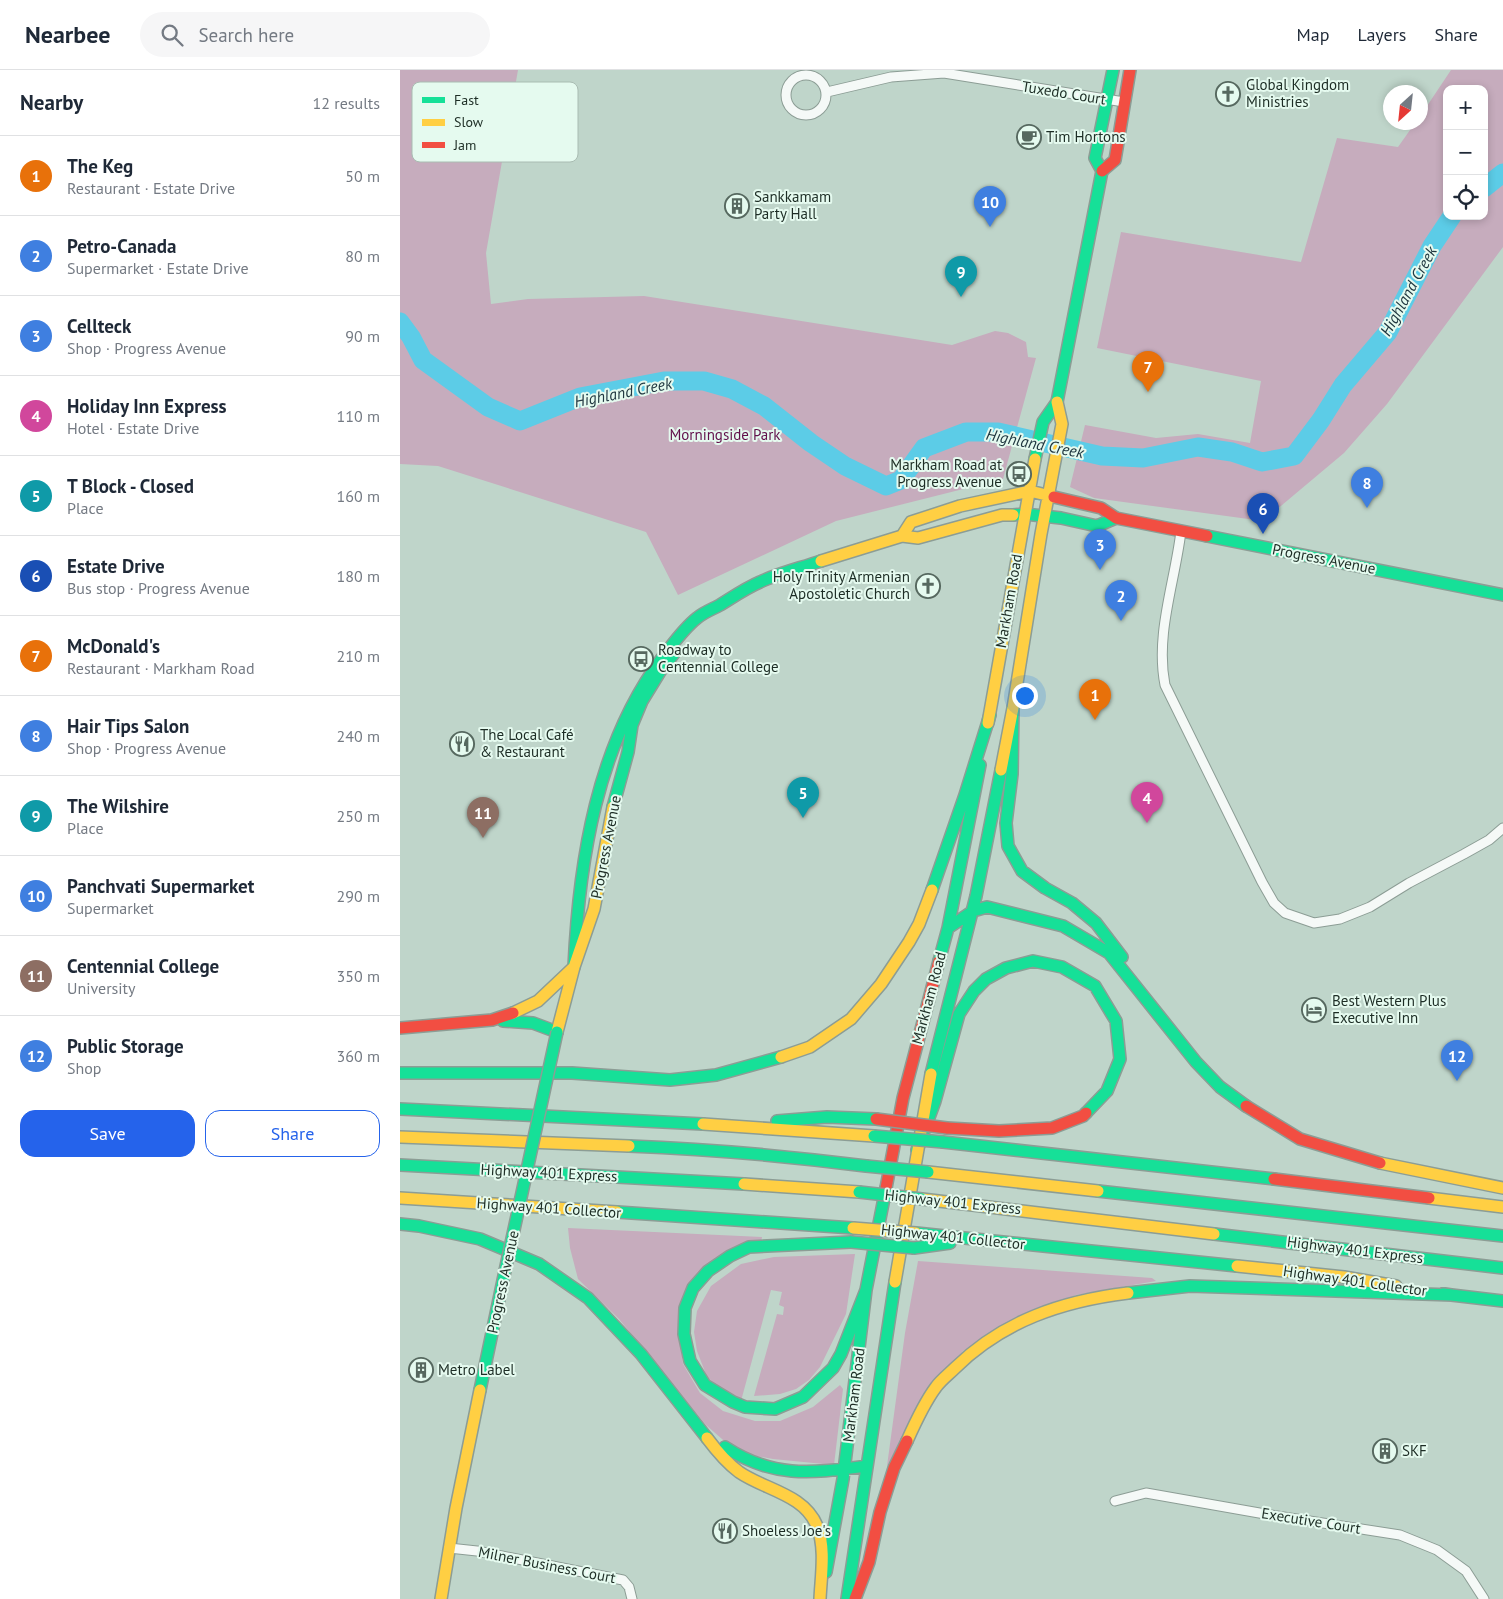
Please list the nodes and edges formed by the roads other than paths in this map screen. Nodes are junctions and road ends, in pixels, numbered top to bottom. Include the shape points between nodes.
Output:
1 (1113, 70) edge
2 (1130, 70) edge
3 (827, 92) junction
4 (1107, 99) junction
5 (1124, 102) junction
6 (1102, 171) junction
7 (1057, 402) junction
8 (1030, 491) junction
9 (1049, 496) junction
10 (1025, 514) junction
11 (1045, 516) junction
12 (1116, 518) junction
13 (1181, 531) junction
14 (902, 536) junction
15 (1503, 595) edge
16 (1013, 708) junction
17 (990, 715) junction
18 (626, 724) junction
19 (593, 819) junction
20 (1503, 828) edge
21 (608, 832) junction
22 (972, 910) junction
23 (948, 928) junction
24 (574, 967) junction
25 (1152, 1005) junction
26 (492, 1020) junction
27 (400, 1028) edge
28 (557, 1032) junction
29 (400, 1072) edge
30 (400, 1109) edge
31 (729, 1125) junction
32 (400, 1137) edge
33 (917, 1150) junction
34 (400, 1165) edge
35 (1503, 1188) edge
36 (400, 1198) edge
37 (1503, 1208) edge
38 (400, 1224) edge
39 (1503, 1236) edge
40 (973, 1240) junction
41 (1503, 1268) edge
42 (866, 1290) junction
43 (1452, 1296) junction
44 (1503, 1301) edge
45 (698, 1427) junction
46 (867, 1466) junction
47 (845, 1468) junction
48 (1115, 1501) dead end
49 (449, 1548) junction
50 (441, 1599) edge
51 (632, 1599) edge
52 (821, 1599) edge
53 (847, 1599) edge
54 (855, 1599) edge
55 (1484, 1599) edge

1 - 4 main road, Markham Road
2 - 5 main road, Markham Road
3 - 3 street via 818,78 803,74 790,83 786,98 794,111 810,115 823,107
3 - 4 street, Tuxedo Court via 891,78 944,73
4 - 5 street, Tuxedo Court
4 - 6 main road, Markham Road via 1095,158
5 - 6 main road, Markham Road via 1115,160
6 - 7 main road, Markham Road
7 - 8 main road, Markham Road via 1043,422
7 - 9 main road, Markham Road via 1062,424
8 - 9 main road, Progress Avenue
8 - 10 main road, Markham Road
8 - 14 main road, Progress Avenue via 960,506 910,522
9 - 11 main road, Markham Road
9 - 12 main road, Progress Avenue via 1101,508
10 - 11 main road, Progress Avenue
10 - 14 main road, Progress Avenue via 1002,515 918,538
10 - 17 main road, Markham Road
11 - 12 main road, Progress Avenue via 1097,526
11 - 16 main road, Markham Road
12 - 13 main road, Progress Avenue
13 - 15 main road, Progress Avenue
13 - 20 street via 1162,642 1165,685 1274,903 1285,913 1314,923 1340,919 1370,907 1489,840
14 - 18 main road, Progress Avenue via 774,576 706,611 682,632 656,663 635,697
16 - 22 main road, Markham Road
16 - 25 main road via 1012,774 1006,823 1008,846 1022,871 1072,903 1096,923
17 - 23 main road, Markham Road
17 - 29 main road via 939,870 910,942 851,1020 810,1047 716,1075 670,1080 572,1073
18 - 19 main road, Progress Avenue via 611,749
18 - 21 main road, Progress Avenue via 628,752
19 - 21 main road
19 - 24 main road, Progress Avenue via 577,908
21 - 24 main road, Progress Avenue via 594,909
22 - 23 main road
22 - 25 main road via 987,907 1064,926 1109,953
22 - 33 main road, Markham Road via 932,1068
23 - 42 main road, Markham Road via 903,1098
24 - 26 main road via 528,1007
24 - 28 main road, Progress Avenue
25 - 35 main road via 1196,1062 1220,1087 1300,1139 1374,1162
26 - 27 main road
26 - 28 main road via 534,1023
28 - 49 main road, Progress Avenue, bridge
30 - 31 main road
31 - 33 main road, bridge via 827,1118 876,1119 947,1128 999,1131 1052,1128 1083,1116 1107,1091 1120,1059 1116,1021 1095,986 1062,967 1033,961 1006,968 986,979 959,1014 935,1101
31 - 37 main road, bridge via 943,1142 1340,1186
32 - 39 main road, Highway 401 Express, bridge via 690,1148
33 - 46 main road, Markham Road
34 - 41 main road, Highway 401 Express, bridge via 859,1192
36 - 40 main road, Highway 401 Collector, bridge via 853,1228
38 - 45 main road via 480,1239 539,1264 588,1298 641,1354
40 - 42 main road, bridge via 914,1248 850,1242 749,1247 730,1256 692,1288 685,1308 684,1334 690,1361 705,1385 733,1402 745,1407 775,1409 803,1397 832,1368 841,1354
40 - 43 main road, Highway 401 Collector via 1344,1277
42 - 47 main road, Markham Road
43 - 44 main road, Highway 401 Collector
43 - 54 main road via 1190,1286 1094,1297 1044,1312 1001,1331 966,1357 936,1386 913,1427 894,1468 869,1562
45 - 47 main road via 738,1458 766,1469 814,1472
45 - 52 main road via 740,1472 784,1494 807,1510 817,1526 822,1548
46 - 47 main road
46 - 53 main road, Markham Road
47 - 52 main road, Markham Road
48 - 55 street, Executive Court via 1146,1493 1400,1535 1437,1550 1466,1571
49 - 50 main road, Progress Avenue
49 - 51 street, Milner Business Court via 623,1580

